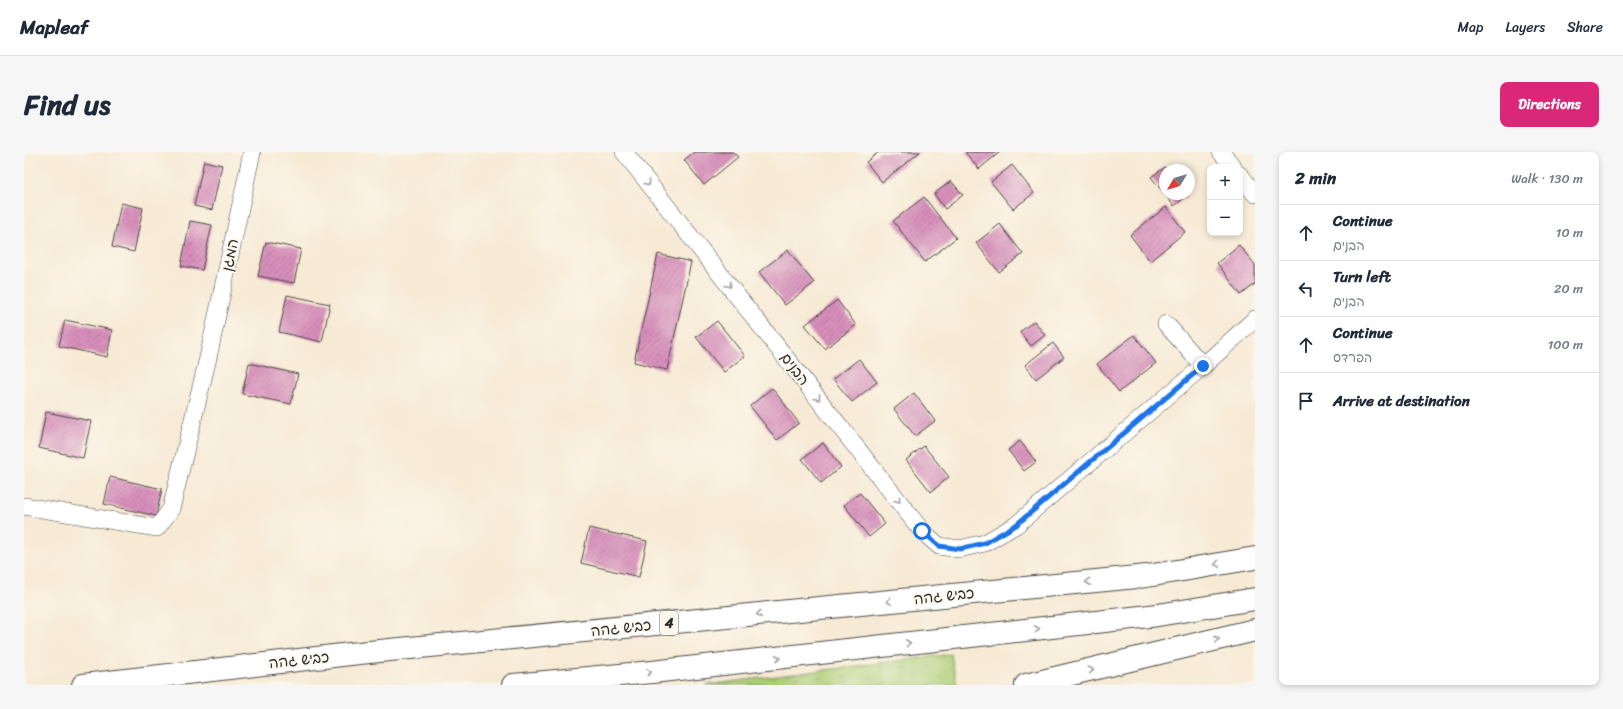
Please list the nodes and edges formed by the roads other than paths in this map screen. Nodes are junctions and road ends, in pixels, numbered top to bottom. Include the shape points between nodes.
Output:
1 (252, 152) edge
2 (624, 152) edge
3 (1221, 152) edge
4 (1231, 164) edge
5 (1243, 179) edge
6 (1255, 194) edge
7 (1255, 319) edge
8 (1166, 324) dead end
9 (1203, 366) junction
10 (24, 506) edge
11 (1255, 558) edge
12 (1255, 599) edge
13 (1255, 630) edge
14 (83, 685) edge
15 (513, 685) edge
16 (1026, 685) edge

1 - 10 street, המגן via 208,358 171,508 157,528
2 -> 9 street, הבנים via 922,531 939,546 960,549 985,543 1016,525
3 - 4 street
5 - 6 street
7 - 9 street, הבנים
8 - 9 street
11 -> 14 highway, כביש גהה / 4 via 1147,576 359,653
15 -> 12 highway via 652,672 1158,615
16 -> 13 highway

